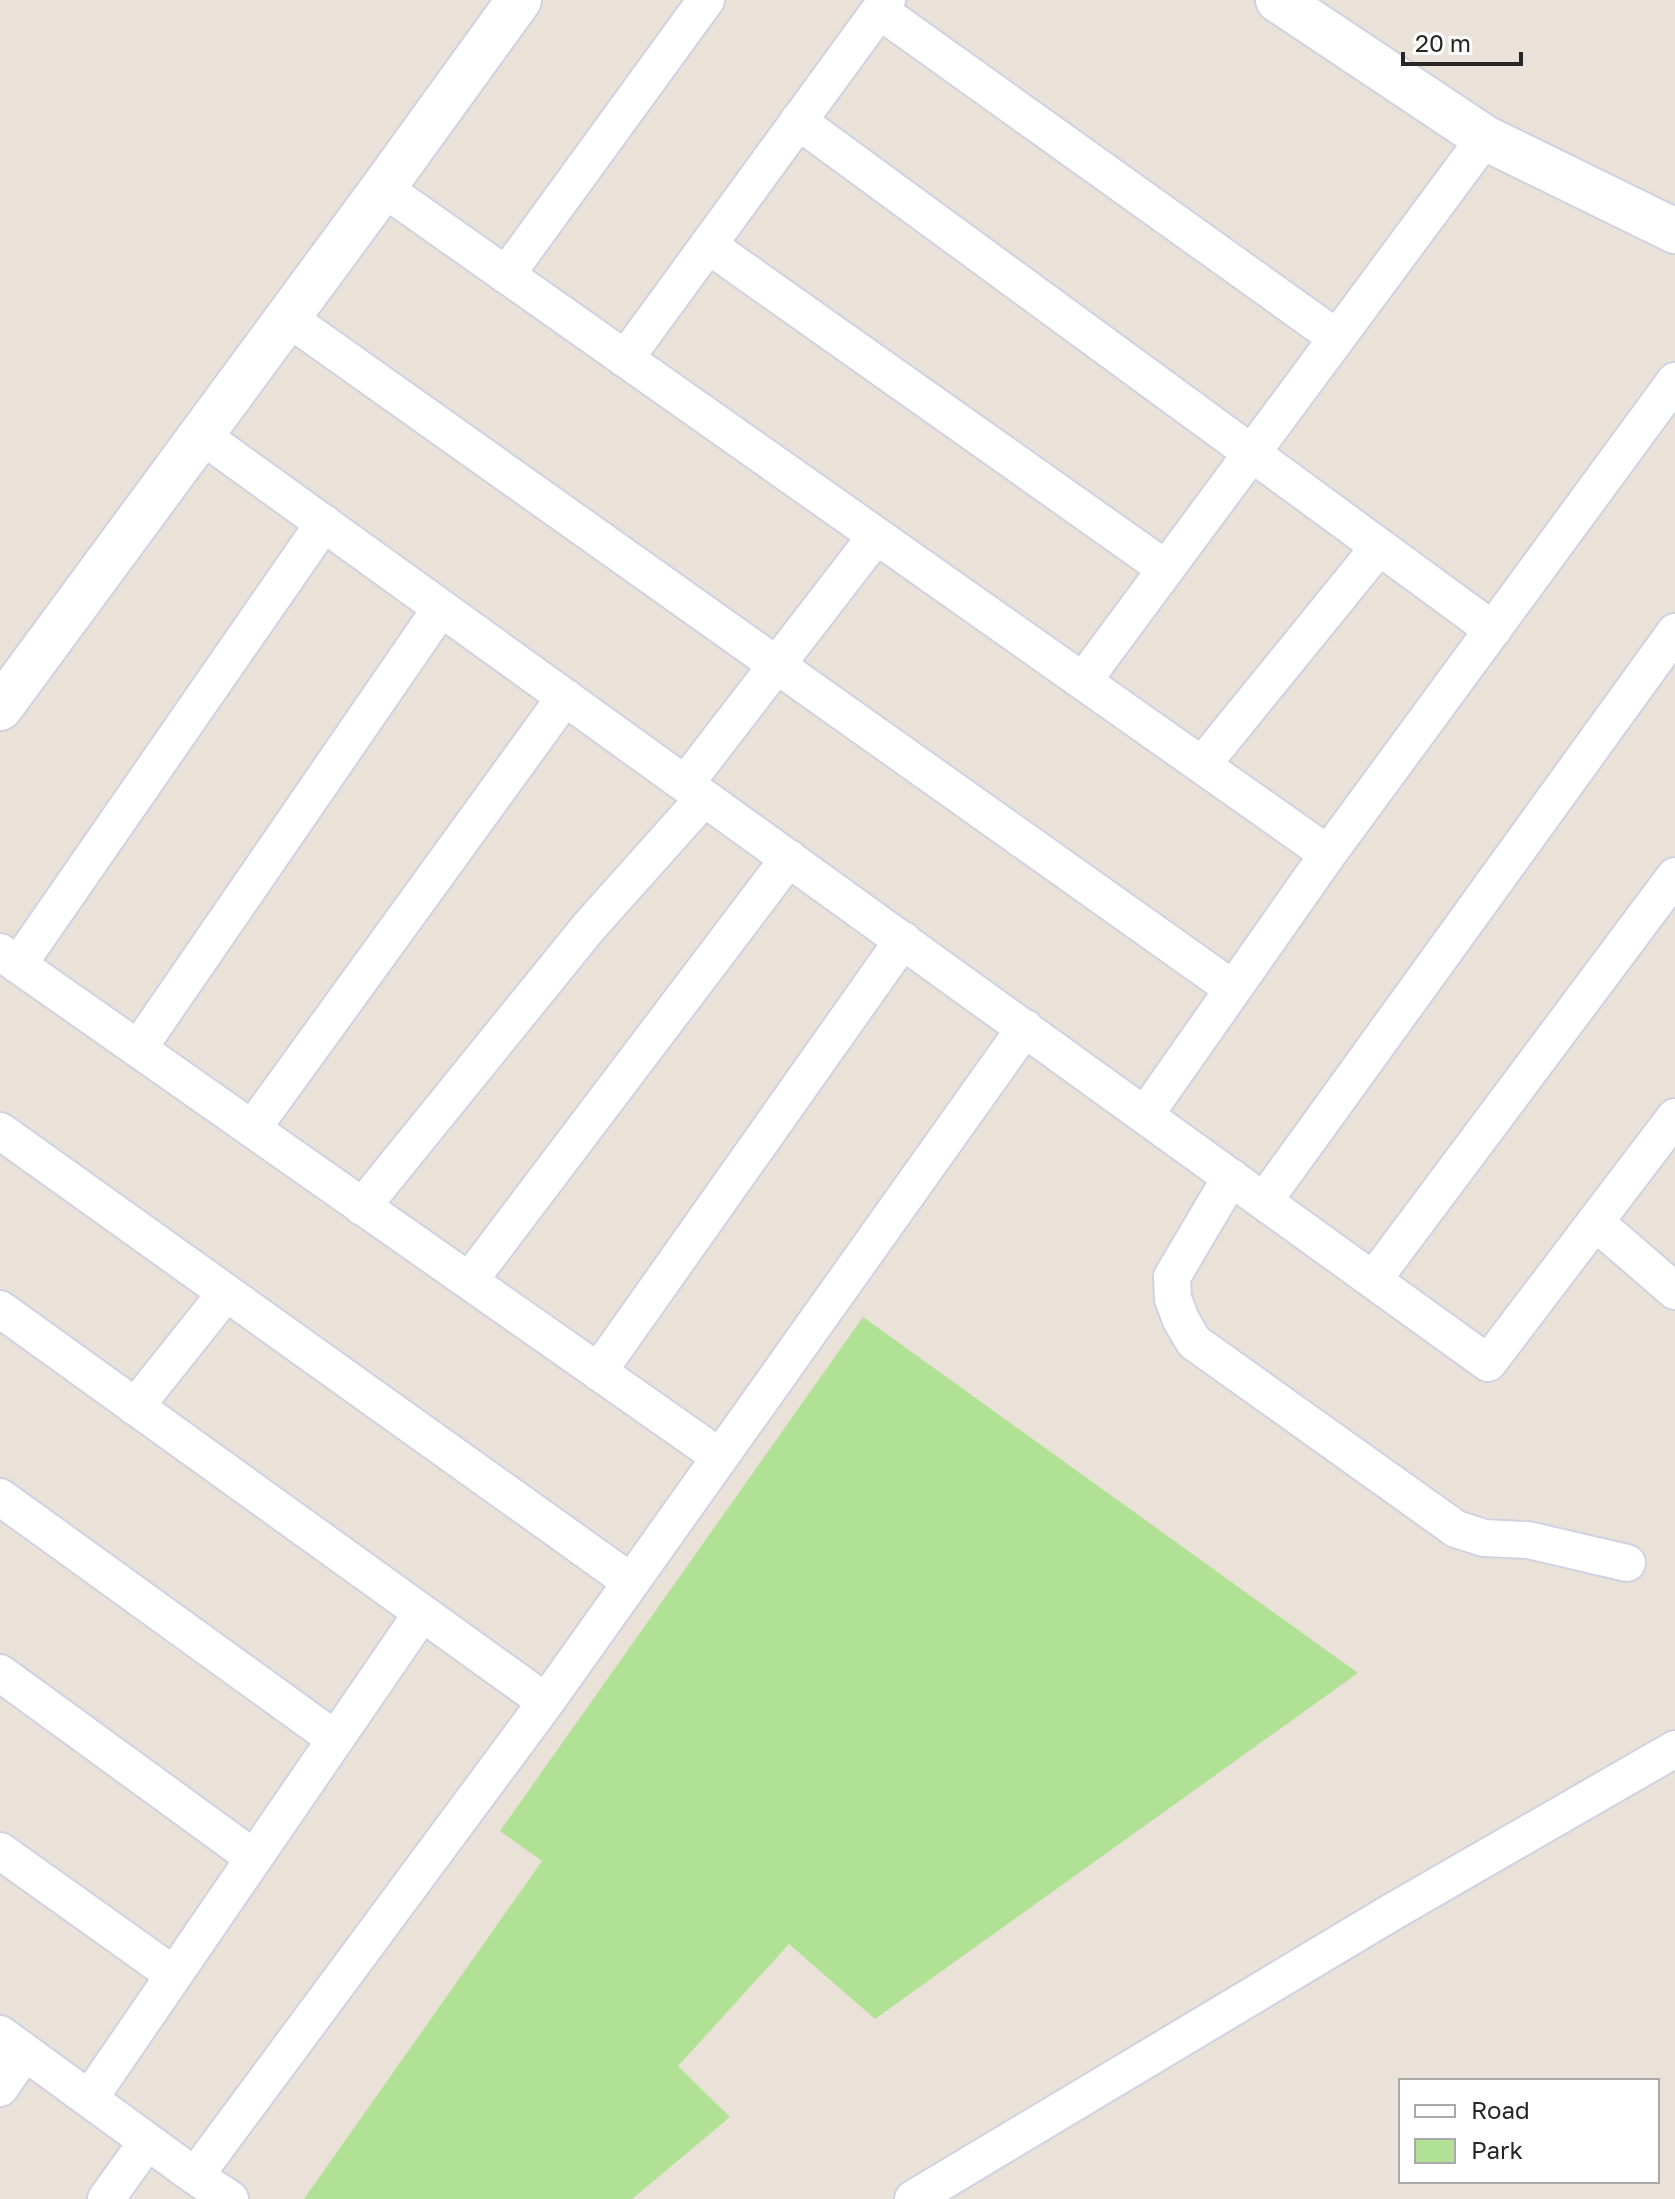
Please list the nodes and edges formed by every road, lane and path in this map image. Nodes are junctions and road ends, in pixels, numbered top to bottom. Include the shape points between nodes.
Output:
1 (519, 0) edge
2 (706, 0) edge
3 (1278, 0) edge
4 (884, 5) edge
5 (798, 121) junction
6 (1485, 138) junction
7 (383, 188) junction
8 (1675, 231) edge
9 (708, 245) junction
10 (506, 275) junction
11 (288, 318) junction
12 (1337, 338) junction
13 (625, 359) junction
14 (1675, 381) edge
15 (201, 435) junction
16 (1252, 453) junction
17 (324, 523) junction
18 (876, 536) junction
19 (1379, 547) junction
20 (1166, 569) junction
21 (441, 608) junction
22 (1493, 630) junction
23 (1675, 632) edge
24 (777, 665) junction
25 (1083, 681) junction
26 (565, 697) junction
27 (0, 708) edge
28 (1202, 765) junction
29 (695, 791) junction
30 (1328, 854) junction
31 (789, 858) junction
32 (1675, 876) edge
33 (903, 940) junction
34 (9, 958) edge
35 (1233, 989) junction
36 (1025, 1028) junction
37 (138, 1049) junction
38 (1145, 1115) junction
39 (1675, 1117) edge
40 (252, 1129) junction
41 (0, 1131) edge
42 (1231, 1177) junction
43 (1264, 1201) junction
44 (362, 1207) junction
45 (1595, 1222) junction
46 (1373, 1280) junction
47 (469, 1281) junction
48 (1675, 1291) edge
49 (226, 1293) junction
50 (0, 1309) edge
51 (598, 1372) junction
52 (135, 1407) junction
53 (720, 1457) junction
54 (0, 1497) edge
55 (1627, 1563) dead end
56 (631, 1582) junction
57 (422, 1613) junction
58 (0, 1673) edge
59 (546, 1702) junction
60 (335, 1739) junction
61 (1675, 1749) edge
62 (0, 1851) edge
63 (254, 1858) junction
64 (174, 1975) junction
65 (12, 2043) edge
66 (0, 2088) edge
67 (89, 2099) junction
68 (147, 2142) junction
69 (195, 2176) junction
70 (106, 2199) edge
71 (230, 2199) edge
72 (913, 2199) edge

1 - 7 street
2 - 10 street
3 - 6 street
4 - 5 street
4 - 12 street
5 - 9 street
5 - 16 street
6 - 8 street
6 - 12 street
7 - 10 street
7 - 11 street
9 - 13 street
9 - 20 street
10 - 13 street
11 - 15 street
11 - 24 street
12 - 16 street
13 - 18 street
14 - 22 street
15 - 17 street
15 - 27 street
16 - 19 street
16 - 20 street
17 - 21 street
17 - 34 street
18 - 24 street
18 - 25 street
19 - 22 street
19 - 28 street
20 - 25 street
21 - 26 street
21 - 37 street
22 - 30 street
23 - 43 street
24 - 29 street
24 - 35 street
25 - 28 street
26 - 29 street
26 - 40 street
28 - 30 street
29 - 31 street
29 - 44 street
30 - 35 street
31 - 33 street
31 - 47 street
32 - 46 street
33 - 36 street
33 - 51 street
34 - 37 street
35 - 38 street
36 - 38 street
36 - 53 street
37 - 40 street
38 - 42 street
39 - 45 street
40 - 44 street
41 - 49 street
42 - 43 street
42 - 55 street via 1172,1277 1173,1299 1194,1342 1456,1529
43 - 46 street
44 - 47 street
45 - 46 street via 1488,1363
45 - 48 street
47 - 51 street
49 - 52 street
49 - 56 street
50 - 52 street
51 - 53 street
52 - 57 street
53 - 56 street
54 - 60 street
56 - 59 street
57 - 59 street
57 - 60 street
58 - 63 street
59 - 69 street
60 - 63 street
61 - 72 street
62 - 64 street
63 - 64 street
64 - 67 street
65 - 66 street
65 - 67 street
67 - 68 street
68 - 69 street
68 - 70 street
69 - 71 street

